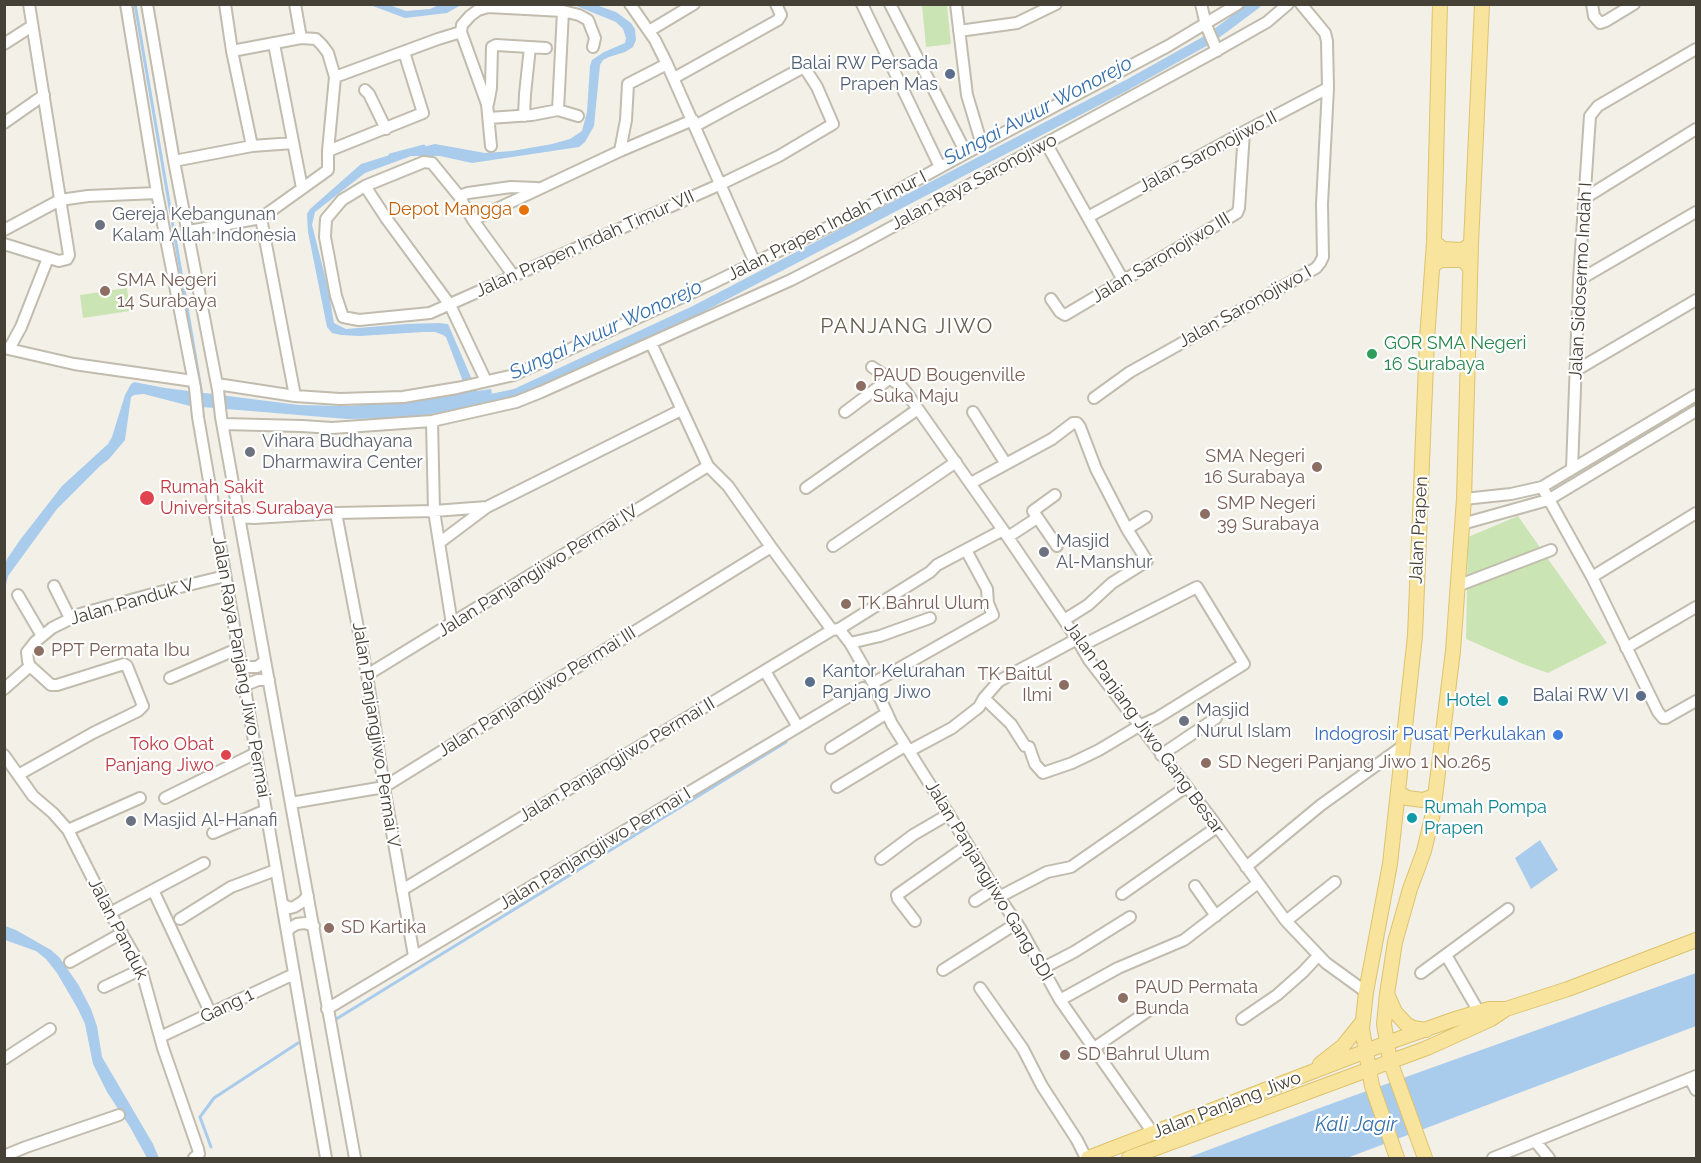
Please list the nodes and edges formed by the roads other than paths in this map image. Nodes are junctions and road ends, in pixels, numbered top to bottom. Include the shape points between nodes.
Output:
1 (29, 4) edge
2 (126, 4) edge
3 (147, 4) edge
4 (225, 4) edge
5 (296, 4) edge
6 (630, 4) edge
7 (694, 4) edge
8 (776, 4) edge
9 (861, 4) edge
10 (890, 4) edge
11 (956, 4) edge
12 (1056, 4) edge
13 (1201, 4) edge
14 (1238, 4) edge
15 (1288, 4) edge
16 (1301, 4) edge
17 (1440, 4) edge
18 (1482, 4) edge
19 (1592, 4) edge
20 (1634, 4) edge
21 (1040, 9) edge
22 (563, 11) junction
23 (32, 26) junction
24 (1206, 26) junction
25 (648, 31) junction
26 (959, 31) junction
27 (462, 32) junction
28 (301, 38) junction
29 (4, 44) edge
30 (274, 44) junction
31 (530, 47) junction
32 (593, 47) dead end
33 (546, 48) dead end
34 (1216, 49) junction
35 (1696, 49) edge
36 (232, 51) junction
37 (404, 52) junction
38 (667, 64) junction
39 (335, 77) junction
40 (674, 78) junction
41 (1328, 88) junction
42 (364, 90) dead end
43 (44, 95) junction
44 (488, 104) junction
45 (558, 110) junction
46 (524, 116) junction
47 (578, 116) dead end
48 (489, 118) junction
49 (4, 123) edge
50 (694, 123) junction
51 (386, 129) junction
52 (1696, 129) edge
53 (1244, 132) junction
54 (292, 143) junction
55 (1046, 143) junction
56 (982, 145) junction
57 (252, 146) junction
58 (491, 146) dead end
59 (328, 151) junction
60 (620, 151) junction
61 (966, 153) junction
62 (174, 161) junction
63 (940, 167) junction
64 (721, 184) junction
65 (365, 186) junction
66 (302, 188) junction
67 (540, 188) junction
68 (157, 193) junction
69 (459, 196) junction
70 (1585, 198) junction
71 (60, 200) junction
72 (1696, 212) edge
73 (1088, 217) junction
74 (261, 218) junction
75 (473, 220) junction
76 (4, 230) edge
77 (189, 231) junction
78 (4, 244) edge
79 (1438, 254) junction
80 (1466, 256) junction
81 (54, 259) junction
82 (755, 263) junction
83 (513, 275) junction
84 (1123, 280) junction
85 (1579, 280) junction
86 (1051, 299) dead end
87 (1696, 300) edge
88 (450, 305) junction
89 (651, 343) junction
90 (7, 349) edge
91 (872, 367) dead end
92 (1575, 371) junction
93 (889, 379) junction
94 (484, 381) junction
95 (194, 385) junction
96 (218, 387) junction
97 (1696, 395) edge
98 (294, 396) junction
99 (1094, 398) dead end
100 (1677, 407) junction
101 (918, 409) junction
102 (681, 410) junction
103 (1696, 411) edge
104 (845, 412) dead end
105 (973, 412) dead end
106 (1684, 418) junction
107 (222, 420) junction
108 (432, 422) junction
109 (1574, 442) junction
110 (1589, 459) junction
111 (956, 462) junction
112 (1006, 464) junction
113 (708, 466) junction
114 (1572, 469) junction
115 (971, 483) junction
116 (1542, 487) junction
117 (806, 488) dead end
118 (1054, 495) dead end
119 (1464, 499) junction
120 (1548, 500) junction
121 (487, 507) junction
122 (434, 511) junction
123 (336, 513) junction
124 (1696, 513) edge
125 (240, 516) junction
126 (1146, 517) dead end
127 (1037, 518) junction
128 (1462, 524) junction
129 (1127, 529) junction
130 (1005, 534) junction
131 (439, 543) junction
132 (833, 546) dead end
133 (1057, 546) dead end
134 (771, 547) junction
135 (966, 550) junction
136 (1551, 550) dead end
137 (225, 576) junction
138 (1592, 577) junction
139 (54, 586) dead end
140 (1457, 586) junction
141 (18, 595) dead end
142 (1696, 607) edge
143 (70, 618) junction
144 (930, 618) dead end
145 (1064, 620) junction
146 (452, 624) junction
147 (836, 629) junction
148 (42, 636) junction
149 (1079, 642) junction
150 (850, 643) junction
151 (1626, 648) junction
152 (237, 649) junction
153 (265, 661) junction
154 (30, 666) junction
155 (240, 667) junction
156 (765, 671) junction
157 (367, 675) junction
158 (170, 678) dead end
159 (269, 680) junction
160 (873, 683) junction
161 (243, 686) junction
162 (862, 688) dead end
163 (4, 689) edge
164 (984, 698) junction
165 (1696, 701) edge
166 (887, 713) junction
167 (1216, 718) dead end
168 (1139, 726) junction
169 (798, 727) junction
170 (1403, 746) junction
171 (831, 748) dead end
172 (907, 748) junction
173 (256, 753) junction
174 (4, 755) edge
175 (1161, 755) junction
176 (18, 775) junction
177 (384, 787) junction
178 (837, 787) dead end
179 (1186, 787) junction
180 (1402, 795) junction
181 (140, 798) dead end
182 (165, 798) dead end
183 (1429, 798) junction
184 (291, 803) junction
185 (266, 810) junction
186 (949, 814) junction
187 (1217, 827) junction
188 (68, 830) junction
189 (213, 833) dead end
190 (968, 845) junction
191 (881, 859) dead end
192 (204, 863) dead end
193 (1246, 867) junction
194 (276, 870) junction
195 (1335, 882) dead end
196 (1258, 884) junction
197 (1195, 886) dead end
198 (153, 890) junction
199 (402, 890) junction
200 (996, 893) junction
201 (1122, 894) dead end
202 (308, 896) junction
203 (975, 901) dead end
204 (282, 904) junction
205 (1508, 909) dead end
206 (110, 913) junction
207 (1216, 916) junction
208 (1130, 917) dead end
209 (180, 919) dead end
210 (915, 921) dead end
211 (1286, 921) junction
212 (1017, 923) junction
213 (314, 926) junction
214 (287, 932) junction
215 (122, 933) junction
216 (1696, 939) edge
217 (1446, 955) junction
218 (414, 956) junction
219 (1318, 956) junction
220 (70, 962) dead end
221 (1043, 968) junction
222 (142, 969) junction
223 (944, 970) dead end
224 (1421, 973) dead end
225 (294, 974) junction
226 (104, 987) dead end
227 (980, 988) dead end
228 (1366, 992) junction
229 (1387, 994) junction
230 (1060, 1000) junction
231 (327, 1008) junction
232 (1506, 1010) junction
233 (1148, 1011) dead end
234 (1479, 1012) junction
235 (211, 1014) junction
236 (1242, 1019) dead end
237 (1363, 1020) junction
238 (50, 1029) dead end
239 (1426, 1029) junction
240 (160, 1037) junction
241 (1387, 1043) junction
242 (1094, 1048) junction
243 (1366, 1052) junction
244 (4, 1059) edge
245 (1390, 1061) junction
246 (1369, 1069) junction
247 (1301, 1077) junction
248 (1693, 1078) edge
249 (1696, 1090) edge
250 (119, 1115) dead end
251 (1153, 1133) junction
252 (1535, 1141) junction
253 (4, 1156) edge
254 (1397, 1157) edge
255 (194, 1158) edge
256 (326, 1158) edge
257 (355, 1158) edge
258 (1087, 1158) edge
259 (1129, 1158) edge
260 (1425, 1158) edge
261 (1493, 1158) edge
262 (1549, 1158) edge

1 - 23 street
2 - 68 street, Jalan Raya Panjang Jiwo Permai
3 - 62 street, Jalan Raya Panjang Jiwo Permai
4 - 36 street
5 - 28 street
6 - 25 street
7 - 25 street
8 - 40 street via 781,15 778,20
9 - 63 street
10 - 61 street
11 - 26 street
12 - 21 street
13 - 24 street
14 - 24 street, Jalan Prapen Indah Timur I
15 - 34 street, Jalan Raya Saronojiwo via 1267,22
16 - 41 street, Jalan Saronojiwo I via 1327,38
17 - 79 main road, Jalan Prapen
18 - 80 main road
19 - 20 street via 1592,13 1600,22
21 - 26 street via 1017,23
22 - 27 street via 488,7 470,16 462,25
22 - 32 street via 588,20 595,38
22 - 45 street
23 - 29 street
23 - 43 street
24 - 34 street
24 - 56 street, Jalan Prapen Indah Timur I
25 - 38 street
26 - 56 street via 967,95
27 - 37 street
27 - 44 street
28 - 30 street
28 - 39 street via 316,39 322,45
30 - 36 street
30 - 54 street
31 - 33 street
31 - 44 street via 492,47
31 - 46 street
34 - 55 street, Jalan Raya Saronojiwo
35 - 70 street, Jalan Sidosermo Indah I via 1591,113
36 - 57 street
37 - 39 street
37 - 51 street via 424,113
38 - 40 street
38 - 60 street via 628,84
39 - 59 street
40 - 50 street
41 - 53 street, Jalan Saronojiwo II
41 - 99 street, Jalan Saronojiwo I via 1320,263 1130,372
42 - 51 street
43 - 49 street
43 - 71 street
44 - 48 street
45 - 46 street
45 - 47 street
46 - 48 street
48 - 58 street
50 - 60 street
50 - 64 street
50 - 64 street, Jalan Prapen Indah Timur VII via 802,68 821,94 833,126
51 - 59 street
52 - 70 street
53 - 73 street, Jalan Saronojiwo II
53 - 84 street, Jalan Saronojiwo III via 1237,213
54 - 57 street
54 - 66 street
55 - 73 street
55 - 89 street, Jalan Raya Saronojiwo via 791,280
56 - 61 street, Jalan Prapen Indah Timur I
57 - 62 street
59 - 66 street via 326,172
60 - 67 street
61 - 63 street, Jalan Prapen Indah Timur I
62 - 77 street, Jalan Raya Panjang Jiwo Permai
63 - 82 street, Jalan Prapen Indah Timur I
64 - 82 street
64 - 83 street, Jalan Prapen Indah Timur VII
65 - 69 street via 428,162 436,166
65 - 88 street
65 - 88 street, Jalan Prapen Indah Timur VII via 342,200 326,219 325,237 343,317 359,320 418,315
66 - 74 street
67 - 69 street via 512,187
67 - 75 street
68 - 71 street
68 - 95 street, Jalan Raya Panjang Jiwo Permai
69 - 75 street
70 - 85 street, Jalan Sidosermo Indah I
71 - 76 street
71 - 81 street via 69,255 67,259
72 - 85 street
73 - 84 street
74 - 77 street
74 - 98 street
75 - 83 street
77 - 96 street, Jalan Raya Panjang Jiwo Permai
78 - 81 street
79 - 80 main road
79 - 170 main road, Jalan Prapen via 1427,339 1415,636
80 - 119 main road
81 - 90 street
82 - 94 street, Jalan Prapen Indah Timur I via 514,375
83 - 88 street, Jalan Prapen Indah Timur VII
84 - 86 street, Jalan Saronojiwo III via 1065,315
85 - 92 street, Jalan Sidosermo Indah I
87 - 92 street
88 - 94 street
89 - 102 street, Jalan Panjangjiwo Gang SDI
89 - 108 street, Jalan Raya Saronojiwo via 516,402
90 - 95 street
91 - 93 street, Jalan Panjang Jiwo Gang Besar
92 - 109 street, Jalan Sidosermo Indah I
93 - 101 street, Jalan Panjang Jiwo Gang Besar via 903,388
93 - 104 street
94 - 98 street, Jalan Prapen Indah Timur I via 403,397
95 - 137 street, Jalan Raya Panjang Jiwo Permai
96 - 98 street, Jalan Prapen Indah Timur I
96 - 107 street, Jalan Raya Panjang Jiwo Permai
97 - 100 street
100 - 106 street
100 - 110 street
101 - 111 street, Jalan Panjang Jiwo Gang Besar
101 - 117 street
102 - 113 street, Jalan Panjangjiwo Gang SDI
102 - 121 street
103 - 106 street
105 - 112 street
106 - 120 street
107 - 108 street, Jalan Raya Saronojiwo via 332,428
107 - 125 street, Jalan Raya Panjang Jiwo Permai
108 - 122 street
109 - 110 street
109 - 114 street, Jalan Sidosermo Indah I
110 - 114 street
111 - 115 street, Jalan Panjang Jiwo Gang Besar
111 - 132 street
112 - 115 street
112 - 129 street via 1077,423
113 - 134 street, Jalan Panjangjiwo Gang SDI via 728,486
113 - 146 street, Jalan Panjangjiwo Permai IV
114 - 116 street
115 - 130 street, Jalan Panjang Jiwo Gang Besar
116 - 119 street
116 - 120 street
118 - 127 street via 1034,510
119 - 128 main road
120 - 128 street
120 - 138 street
121 - 122 street
121 - 131 street
122 - 123 street
122 - 131 street
123 - 125 street
123 - 157 street, Jalan Panjangjiwo Permai V
124 - 138 street
125 - 153 street, Jalan Raya Panjang Jiwo Permai
126 - 129 street
127 - 130 street, Jalan Panjangjiwo Permai II
127 - 133 street
128 - 140 main road
129 - 145 street via 1147,561
130 - 135 street, Jalan Panjangjiwo Permai II
130 - 145 street, Jalan Panjang Jiwo Gang Besar
131 - 146 street
134 - 147 street, Jalan Panjangjiwo Gang SDI
134 - 177 street, Jalan Panjangjiwo Permai III
135 - 147 street, Jalan Panjangjiwo Permai II
135 - 160 street via 987,590 993,615
136 - 140 street
137 - 143 street, Jalan Panduk V
137 - 152 street, Jalan Raya Panjang Jiwo Permai
138 - 151 street
139 - 143 street
140 - 183 main road via 1439,765
141 - 148 street
142 - 151 street
143 - 148 street, Jalan Panduk V
144 - 150 street
145 - 149 street, Jalan Panjang Jiwo Gang Besar
146 - 157 street, Jalan Panjangjiwo Permai IV
147 - 150 street, Jalan Panjangjiwo Gang SDI
147 - 156 street, Jalan Panjangjiwo Permai II
148 - 154 street, Jalan Panduk V via 29,649
149 - 164 street via 999,681
149 - 168 street, Jalan Panjang Jiwo Gang Besar
149 - 168 street via 1197,587 1243,666
150 - 160 street, Jalan Panjangjiwo Gang SDI
151 - 165 street via 1663,718
152 - 155 street, Jalan Raya Panjang Jiwo Permai
152 - 158 street
153 - 155 street via 256,667
153 - 159 street, Jalan Raya Panjang Jiwo Permai
154 - 163 street
154 - 176 street via 53,686 124,664 143,706
155 - 161 street, Jalan Raya Panjang Jiwo Permai
156 - 169 street
156 - 199 street, Jalan Panjangjiwo Permai II
157 - 177 street, Jalan Panjangjiwo Permai V
159 - 161 street
159 - 184 street, Jalan Raya Panjang Jiwo Permai
160 - 166 street, Jalan Panjangjiwo Gang SDI
161 - 173 street, Jalan Raya Panjang Jiwo Permai
162 - 169 street, Jalan Panjangjiwo Permai I
164 - 168 street via 1011,724 1043,773 1099,750
164 - 172 street via 979,707 952,728
166 - 171 street
166 - 172 street, Jalan Panjangjiwo Gang SDI
167 - 175 street
168 - 175 street, Jalan Panjang Jiwo Gang Besar
169 - 218 street, Jalan Panjangjiwo Permai I
170 - 180 main road, Jalan Prapen
170 - 193 street via 1321,805
172 - 178 street
172 - 186 street, Jalan Panjangjiwo Gang SDI
173 - 182 street
173 - 185 street, Jalan Raya Panjang Jiwo Permai
174 - 176 street, Jalan Panduk
175 - 179 street, Jalan Panjang Jiwo Gang Besar
176 - 188 street, Jalan Panduk via 33,796
177 - 184 street, Jalan Panjangjiwo Permai III
177 - 199 street, Jalan Panjangjiwo Permai V
179 - 187 street, Jalan Panjang Jiwo Gang Besar
179 - 200 street via 1071,867 1047,872
180 - 183 main road
180 - 228 main road, Jalan Prapen
181 - 188 street
183 - 229 main road via 1433,813 1395,942
184 - 202 street, Jalan Raya Panjang Jiwo Permai
185 - 189 street
185 - 194 street, Jalan Raya Panjang Jiwo Permai
186 - 190 street, Jalan Panjangjiwo Gang SDI
186 - 191 street
187 - 193 street, Jalan Panjang Jiwo Gang Besar
187 - 201 street
188 - 206 street, Jalan Panduk
190 - 200 street, Jalan Panjangjiwo Gang SDI
190 - 210 street via 897,895
192 - 198 street
193 - 196 street, Jalan Panjang Jiwo Gang Besar
194 - 204 street, Jalan Raya Panjang Jiwo Permai
194 - 209 street via 231,887
195 - 211 street
196 - 207 street
196 - 211 street, Jalan Panjang Jiwo Gang Besar
197 - 207 street
198 - 206 street
198 - 235 street
199 - 218 street, Jalan Panjangjiwo Permai V
200 - 203 street
200 - 212 street, Jalan Panjangjiwo Gang SDI
202 - 204 street via 294,907
202 - 213 street, Jalan Raya Panjang Jiwo Permai
204 - 214 street, Jalan Raya Panjang Jiwo Permai
205 - 217 street
206 - 215 street, Jalan Panduk
207 - 230 street via 1184,940 1118,968
208 - 221 street
211 - 219 street, Jalan Panjang Jiwo Gang Besar
212 - 221 street, Jalan Panjangjiwo Gang SDI
212 - 223 street
213 - 214 street via 297,924
213 - 231 street, Jalan Raya Panjang Jiwo Permai
214 - 225 street, Jalan Raya Panjang Jiwo Permai
215 - 220 street
215 - 222 street, Jalan Panduk
216 - 232 main road
217 - 224 street
217 - 234 street
218 - 231 street, Jalan Panjangjiwo Permai I
219 - 228 street, Jalan Panjang Jiwo Gang Besar
219 - 236 street via 1277,995
221 - 230 street, Jalan Panjangjiwo Gang SDI
222 - 226 street
222 - 240 street, Jalan Panduk
225 - 235 street, Gang 1
225 - 256 street, Jalan Raya Panjang Jiwo Permai
227 - 258 street via 1023,1049
228 - 237 main road, Jalan Prapen
229 - 239 main road via 1406,1024
229 - 241 main road
230 - 242 street, Jalan Panjangjiwo Gang SDI
231 - 257 street, Jalan Raya Panjang Jiwo Permai
232 - 234 main road, Jalan Panjang Jiwo
232 - 245 main road, Jalan Panjang Jiwo
233 - 242 street
234 - 239 main road, Jalan Panjang Jiwo
235 - 240 street, Gang 1
237 - 243 main road, Jalan Prapen
237 - 247 main road via 1340,1050
238 - 244 street
239 - 241 main road, Jalan Panjang Jiwo
240 - 255 street, Jalan Panduk via 198,1149
241 - 243 main road, Jalan Panjang Jiwo
241 - 245 main road
242 - 251 street, Jalan Panjangjiwo Gang SDI
243 - 246 main road, Jalan Prapen
243 - 247 main road, Jalan Panjang Jiwo
245 - 246 main road, Jalan Panjang Jiwo
245 - 260 main road
246 - 254 main road, Jalan Prapen
246 - 259 main road, Jalan Panjang Jiwo
247 - 251 main road, Jalan Panjang Jiwo
248 - 249 street
248 - 252 street
250 - 253 street
251 - 258 main road, Jalan Panjang Jiwo
252 - 261 street
252 - 262 street

